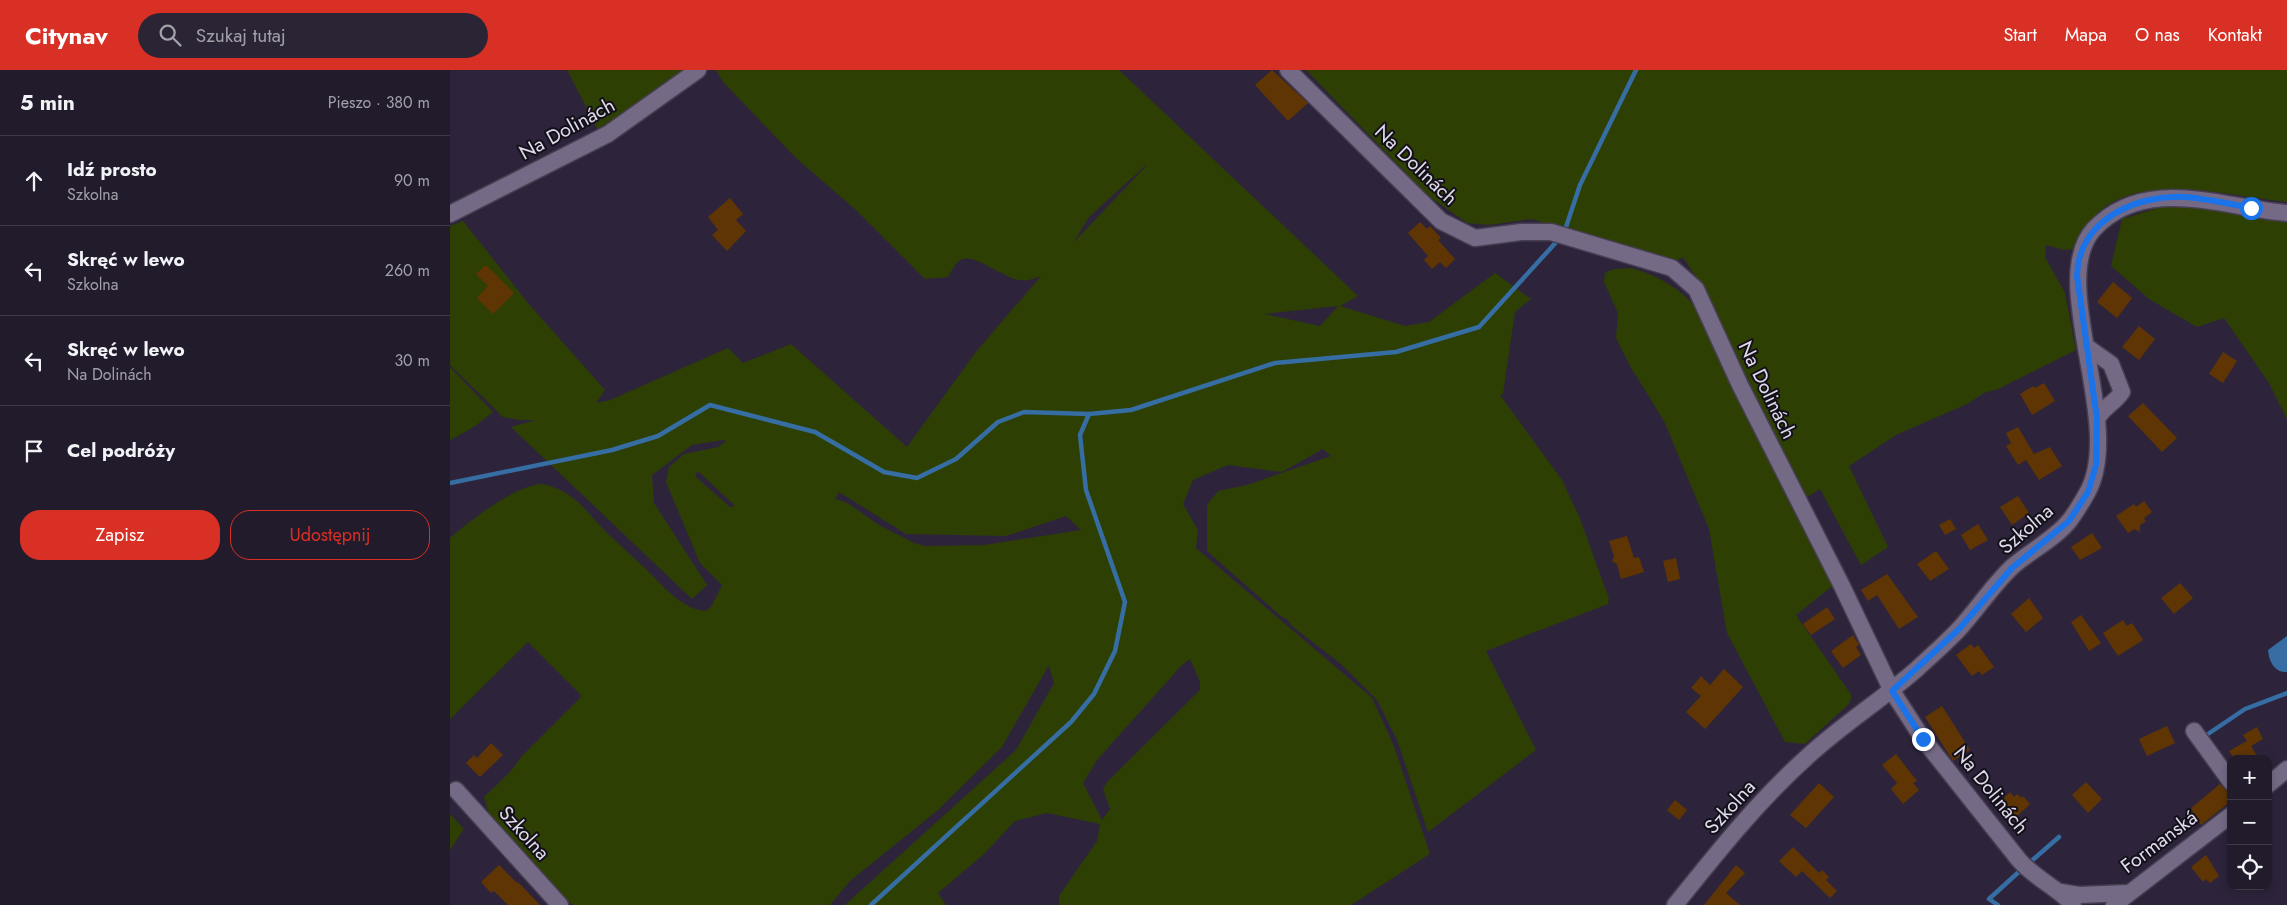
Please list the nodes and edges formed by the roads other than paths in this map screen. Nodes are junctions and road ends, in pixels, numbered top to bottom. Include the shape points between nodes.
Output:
1 (698, 70) edge
2 (1288, 70) edge
3 (2287, 213) edge
4 (450, 214) edge
5 (2087, 347) junction
6 (2097, 419) junction
7 (1892, 691) junction
8 (2194, 731) dead end
9 (2287, 770) edge
10 (2227, 776) edge
11 (2272, 782) edge
12 (456, 790) dead end
13 (2227, 818) edge
14 (2061, 892) junction
15 (2128, 893) junction
16 (560, 905) edge
17 (1676, 905) edge
18 (2073, 905) edge
19 (2114, 905) edge

1 - 4 street, Na Dolinách via 608,134
2 - 7 street, Na Dolinách via 1441,221 1475,238 1551,232 1672,268 1696,290
3 - 5 street, Szkolna via 2172,197 2135,204 2109,216 2086,241 2078,269
5 - 6 street, Szkolna
5 - 6 street via 2111,364 2122,392 2118,399 2102,409
6 - 7 street, Szkolna via 2096,465 2088,492 2069,521 2012,568 1959,629
7 - 14 street, Na Dolinách via 1923,739 2023,865
7 - 17 street, Szkolna via 1806,757 1734,833
8 - 10 street
9 - 11 street
12 - 16 street, Szkolna
13 - 15 street, Formanská
14 - 15 street
14 - 18 street, Na Dolinách
15 - 19 street, Formanská

